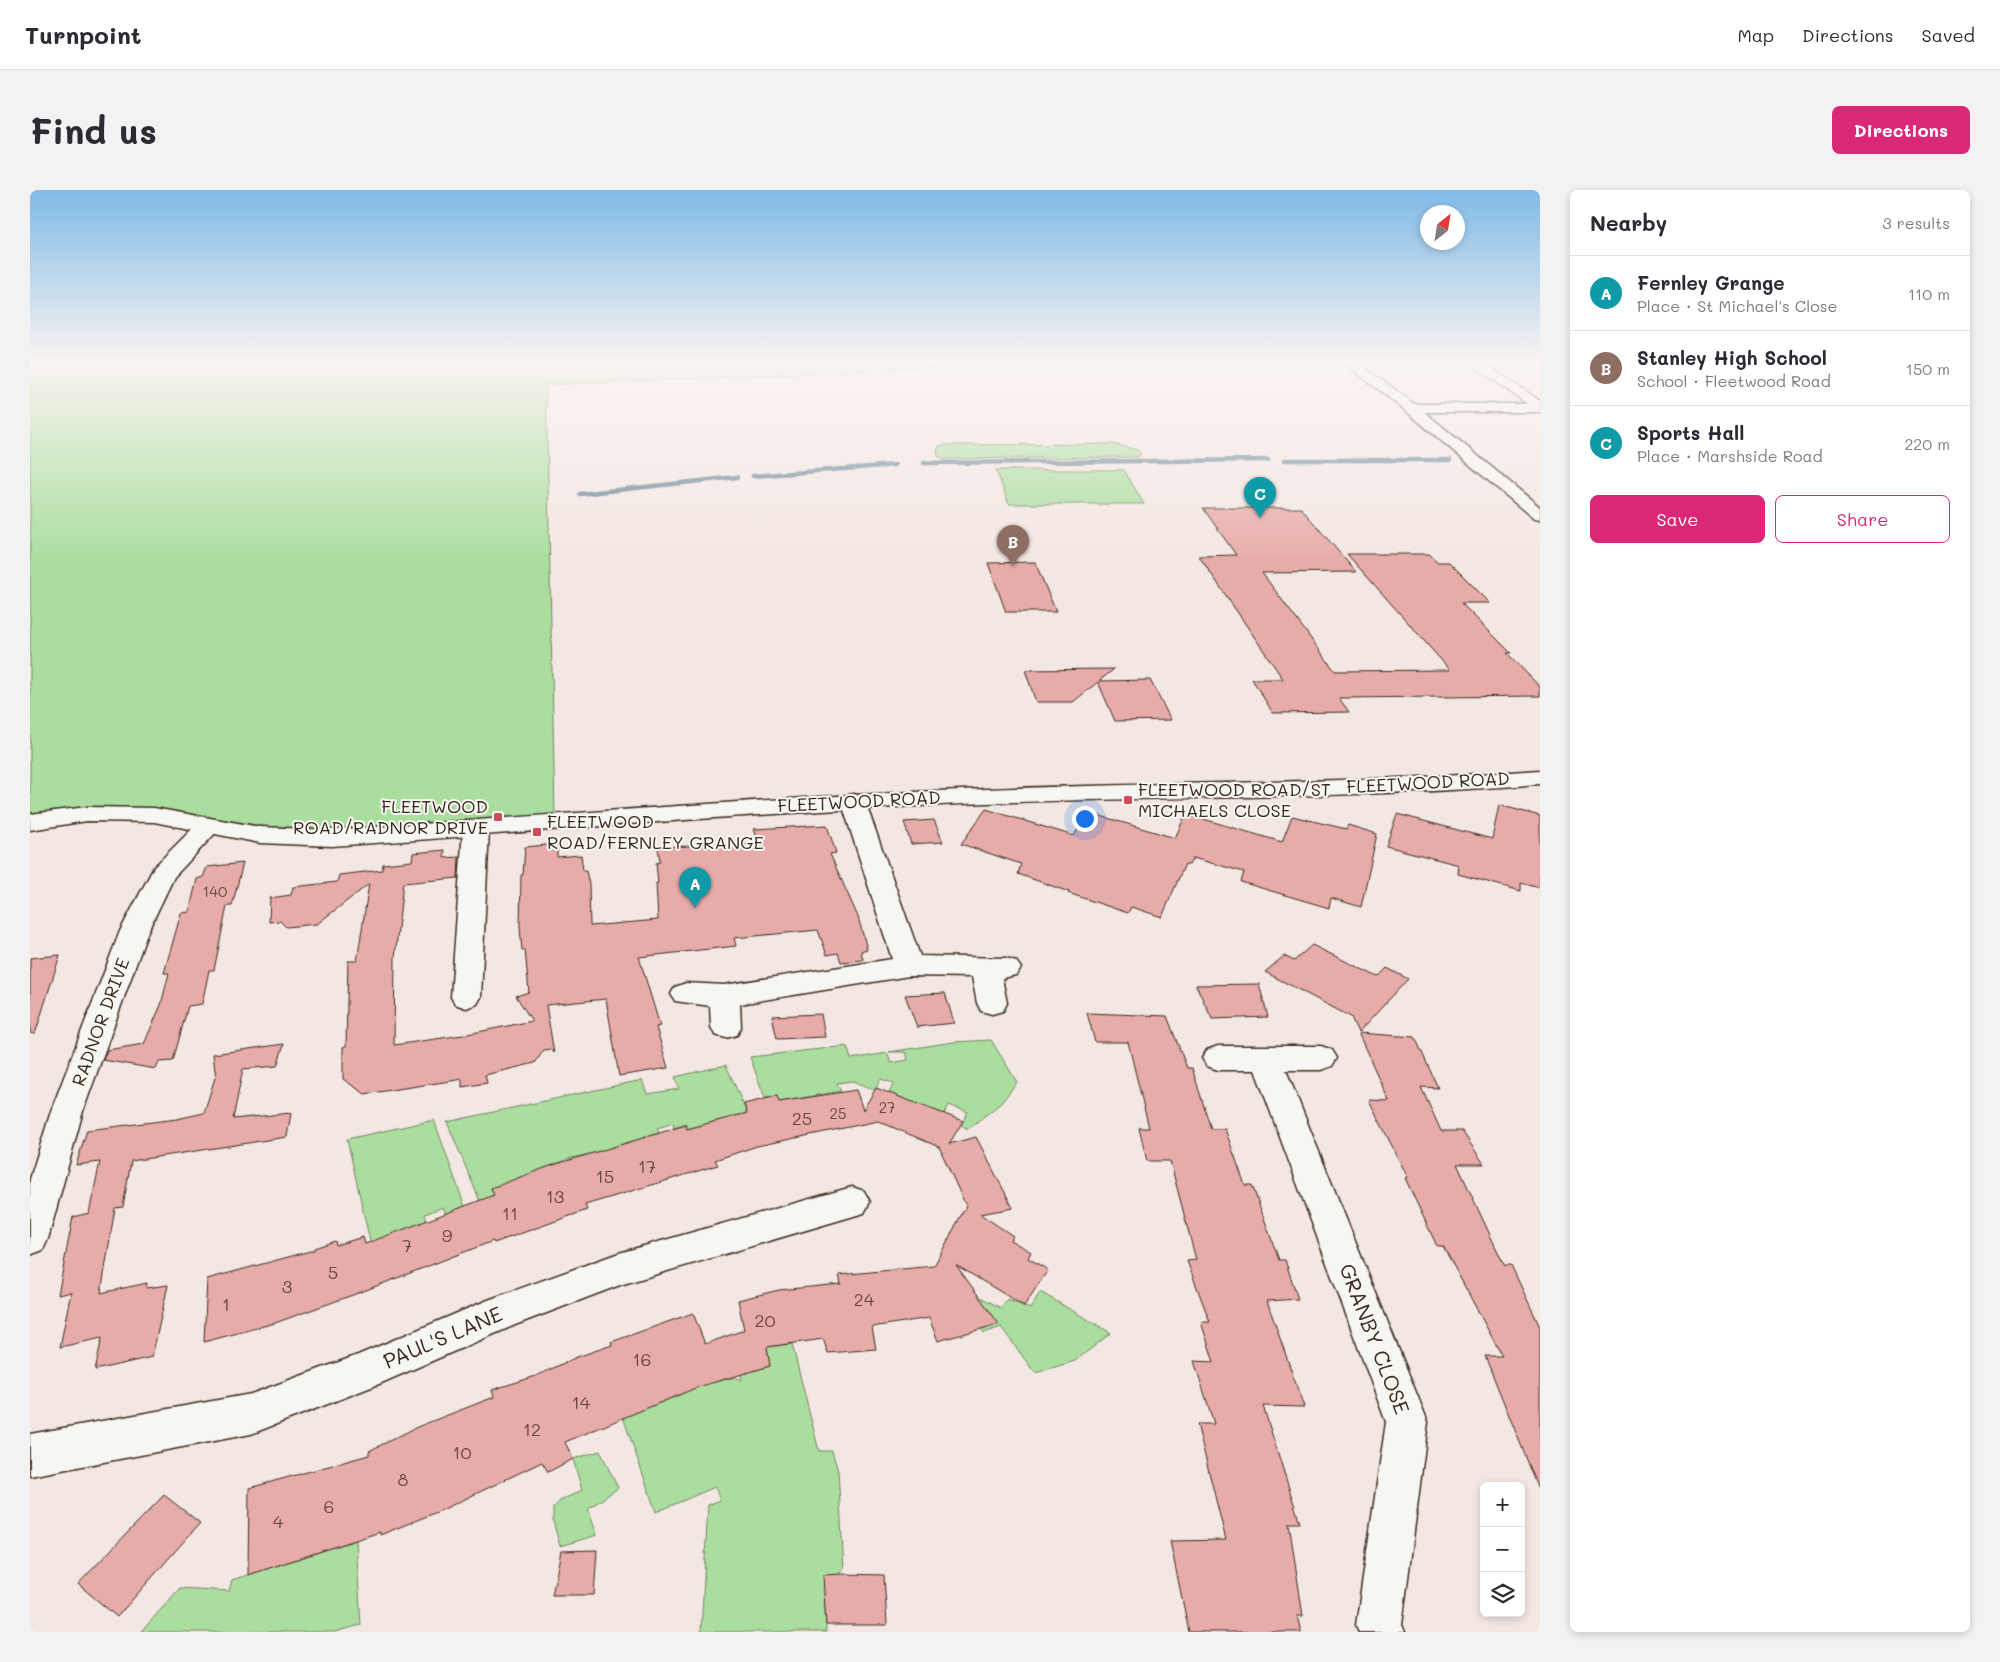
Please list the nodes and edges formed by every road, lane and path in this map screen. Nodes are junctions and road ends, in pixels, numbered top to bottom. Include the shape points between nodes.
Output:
1 (1433, 426) edge
2 (1540, 515) edge
3 (1540, 776) edge
4 (853, 801) junction
5 (30, 822) edge
6 (209, 826) junction
7 (476, 828) junction
8 (909, 966) junction
9 (686, 994) dead end
10 (724, 996) junction
11 (466, 997) dead end
12 (992, 1003) dead end
13 (726, 1027) dead end
14 (1218, 1058) dead end
15 (1266, 1058) junction
16 (1321, 1058) dead end
17 (852, 1202) dead end
18 (30, 1239) edge
19 (30, 1454) edge
20 (1382, 1632) edge

1 - 2 street
3 - 4 street, FLEETWOOD ROAD via 1451,785
4 - 7 street, FLEETWOOD ROAD
4 - 8 street
5 - 6 street, FLEETWOOD ROAD via 87,814 144,815
6 - 7 street, FLEETWOOD ROAD via 260,835 332,838
6 - 18 street, RADNOR DRIVE via 164,873 134,931 68,1111
7 - 11 street
8 - 10 street
8 - 12 street via 995,968
9 - 10 street
10 - 13 street
14 - 15 street
15 - 16 street
15 - 20 street, GRANBY CLOSE via 1407,1422 1379,1625
17 - 19 street, PAUL'S LANE via 619,1269 502,1312 365,1371 251,1414

